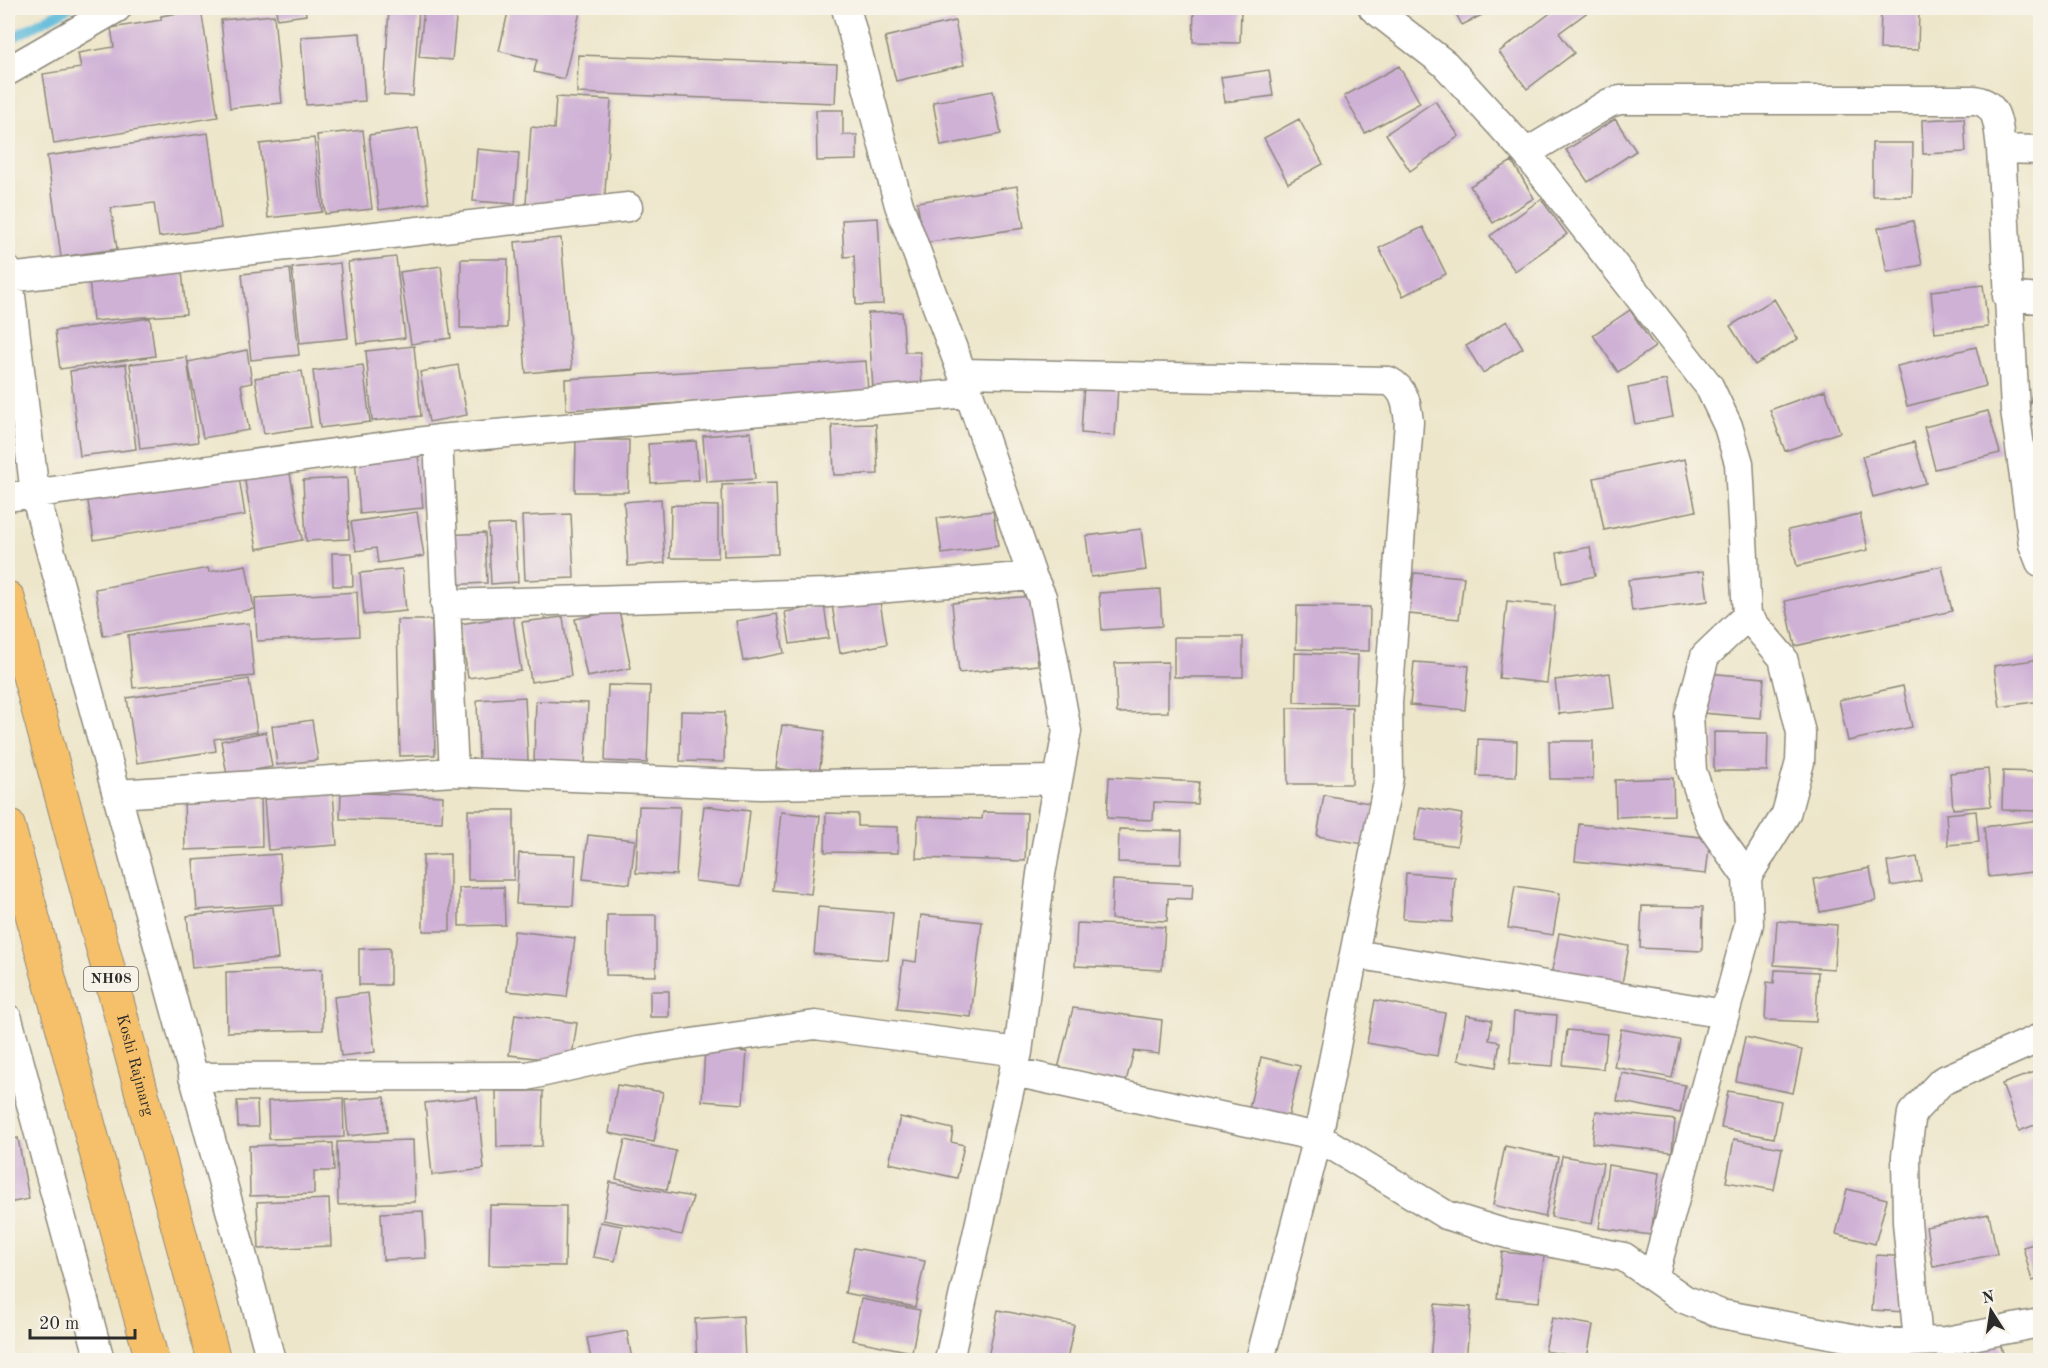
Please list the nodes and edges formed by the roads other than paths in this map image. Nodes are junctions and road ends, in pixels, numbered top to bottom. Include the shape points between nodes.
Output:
1 (117, 8) edge
2 (846, 8) edge
3 (1372, 8) edge
4 (8, 71) edge
5 (2001, 148) junction
6 (2040, 150) edge
7 (1526, 153) junction
8 (628, 207) dead end
9 (8, 271) edge
10 (8, 278) edge
11 (2007, 296) junction
12 (2040, 300) edge
13 (966, 383) junction
14 (438, 439) junction
15 (21, 496) edge
16 (2040, 562) edge
17 (1032, 576) junction
18 (8, 598) edge
19 (445, 604) junction
20 (1747, 616) junction
21 (454, 772) junction
22 (1058, 780) junction
23 (117, 794) junction
24 (8, 825) edge
25 (1747, 877) junction
26 (1354, 954) junction
27 (1725, 1014) junction
28 (8, 1019) edge
29 (2040, 1038) edge
30 (1016, 1062) junction
31 (193, 1077) junction
32 (1318, 1137) junction
33 (1654, 1277) junction
34 (2040, 1323) edge
35 (1938, 1348) edge
36 (100, 1360) edge
37 (152, 1360) edge
38 (214, 1360) edge
39 (271, 1360) edge
40 (949, 1360) edge
41 (1260, 1360) edge

1 - 4 street
2 - 13 street via 899,205
3 - 7 street via 1445,64
5 - 6 street
5 - 7 street via 1996,114 1991,106 1975,100 1636,100 1610,103
5 - 11 street
7 - 20 street via 1709,386 1728,426 1739,463
8 - 10 street
9 - 10 street
10 - 15 street
11 - 12 street
11 - 16 street via 2015,410 2033,544
13 - 14 street
13 - 17 street
13 - 26 street via 1389,381 1401,391 1408,422 1388,703 1389,777
14 - 15 street
14 - 19 street
15 - 23 street
17 - 19 street via 828,593
17 - 22 street via 1042,597 1067,731
18 - 38 main road, Koshi Rajmarg / NH08
19 - 21 street
20 - 25 street via 1783,658 1801,733 1800,762 1786,814
20 - 25 street via 1705,656 1689,715 1692,771 1711,826
21 - 22 street via 760,786
21 - 23 street
22 - 30 street
23 - 31 street
24 - 37 main road
25 - 27 street via 1749,924
26 - 27 street
26 - 32 street
27 - 33 street
28 - 36 street
29 - 35 street via 1942,1081 1912,1113 1906,1156 1907,1222
30 - 31 street via 815,1024 637,1051 527,1076
30 - 32 street
30 - 40 street
31 - 39 street
32 - 33 street via 1446,1215 1507,1234 1624,1257
32 - 41 street
33 - 35 street via 1684,1299 1721,1314 1879,1343
34 - 35 street

